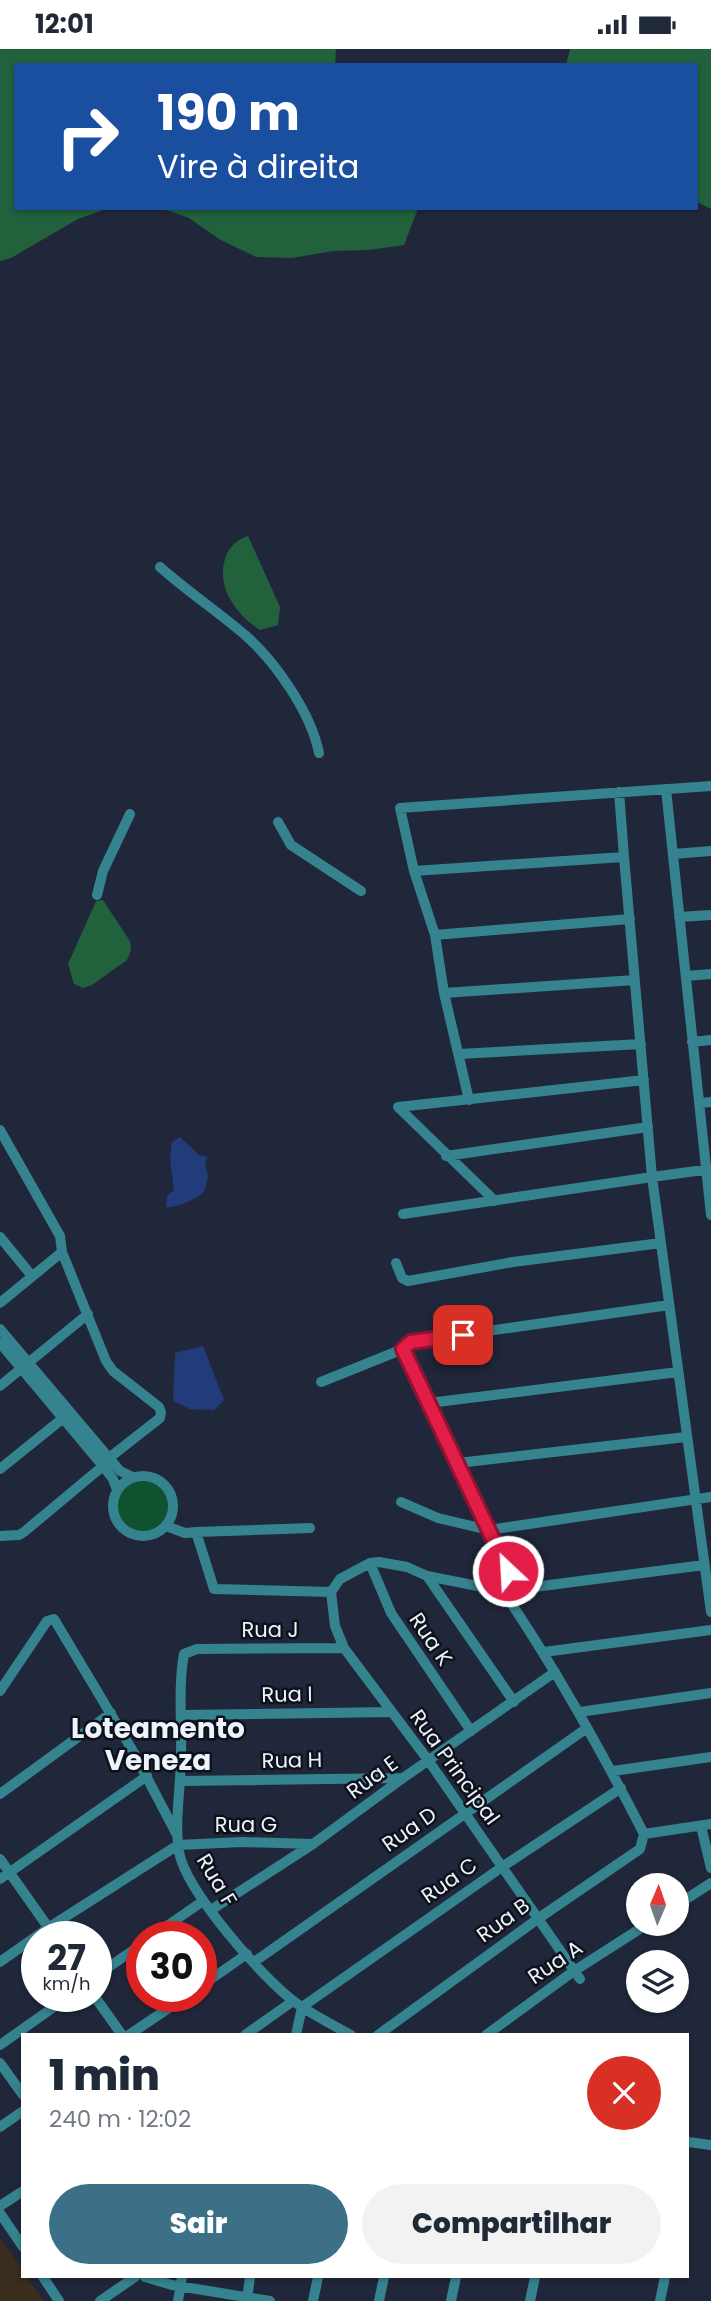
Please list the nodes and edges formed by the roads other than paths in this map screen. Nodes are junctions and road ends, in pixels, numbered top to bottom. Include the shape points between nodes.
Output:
1 (160, 567) dead end
2 (319, 753) dead end
3 (711, 786) edge
4 (666, 789) junction
5 (619, 792) junction
6 (130, 814) dead end
7 (278, 822) dead end
8 (711, 851) edge
9 (673, 854) junction
10 (624, 857) junction
11 (414, 871) junction
12 (361, 891) dead end
13 (97, 895) dead end
14 (711, 915) edge
15 (680, 918) junction
16 (630, 919) junction
17 (435, 935) junction
18 (711, 974) edge
19 (685, 976) junction
20 (635, 979) junction
21 (444, 993) junction
22 (711, 1040) edge
23 (692, 1042) junction
24 (640, 1044) junction
25 (459, 1054) junction
26 (644, 1080) junction
27 (469, 1100) junction
28 (706, 1102) edge
29 (648, 1127) junction
30 (0, 1129) edge
31 (446, 1156) junction
32 (708, 1169) edge
33 (652, 1177) junction
34 (495, 1201) junction
35 (402, 1214) dead end
36 (711, 1215) edge
37 (0, 1237) edge
38 (661, 1243) junction
39 (61, 1252) junction
40 (396, 1263) dead end
41 (32, 1276) junction
42 (0, 1303) edge
43 (669, 1305) junction
44 (88, 1314) junction
45 (0, 1329) edge
46 (0, 1343) edge
47 (407, 1345) junction
48 (25, 1366) junction
49 (678, 1372) junction
50 (321, 1382) dead end
51 (0, 1386) edge
52 (429, 1403) junction
53 (66, 1415) junction
54 (686, 1437) junction
55 (106, 1462) junction
56 (458, 1463) junction
57 (0, 1469) edge
58 (133, 1477) junction
59 (117, 1490) junction
60 (711, 1497) edge
61 (694, 1499) junction
62 (401, 1502) dead end
63 (166, 1526) junction
64 (310, 1528) dead end
65 (489, 1530) junction
66 (196, 1532) junction
67 (0, 1536) edge
68 (370, 1563) junction
69 (704, 1565) junction
70 (427, 1576) junction
71 (503, 1591) junction
72 (517, 1591) junction
73 (331, 1592) junction
74 (711, 1612) edge
75 (711, 1630) edge
76 (344, 1648) junction
77 (197, 1649) joint
78 (544, 1652) junction
79 (555, 1672) junction
80 (0, 1691) edge
81 (711, 1693) edge
82 (514, 1702) junction
83 (392, 1711) junction
84 (580, 1712) junction
85 (111, 1713) junction
86 (182, 1715) junction
87 (587, 1728) junction
88 (471, 1731) junction
89 (711, 1757) edge
90 (428, 1761) junction
91 (613, 1771) junction
92 (147, 1776) junction
93 (403, 1778) junction
94 (181, 1781) junction
95 (621, 1788) junction
96 (0, 1794) edge
97 (465, 1813) junction
98 (706, 1825) edge
99 (644, 1834) junction
100 (178, 1840) junction
101 (313, 1844) junction
102 (0, 1859) edge
103 (502, 1867) junction
104 (711, 1868) edge
105 (10, 1873) junction
106 (0, 1879) edge
107 (711, 1883) edge
108 (690, 1897) edge
109 (203, 1901) junction
110 (211, 1910) junction
111 (538, 1918) junction
112 (43, 1921) edge
113 (67, 1921) edge
114 (174, 1921) edge
115 (631, 1936) edge
116 (21, 1950) edge
117 (251, 1958) junction
118 (0, 1962) edge
119 (577, 1975) junction
120 (217, 1977) edge
121 (297, 2004) junction
122 (47, 2012) edge
123 (106, 2012) edge
124 (163, 2012) edge
125 (121, 2033) edge
126 (132, 2033) edge
127 (248, 2033) edge
128 (296, 2033) edge
129 (348, 2033) edge
130 (381, 2033) edge
131 (489, 2033) edge
132 (0, 2045) edge
133 (0, 2063) edge
134 (21, 2092) edge
135 (21, 2112) edge
136 (0, 2127) edge
137 (689, 2143) edge
138 (711, 2145) edge
139 (21, 2192) edge
140 (0, 2206) edge
141 (0, 2213) edge
142 (21, 2244) edge
143 (44, 2278) edge
144 (134, 2278) edge
145 (148, 2278) edge
146 (250, 2278) edge
147 (318, 2278) edge
148 (384, 2278) edge
149 (456, 2278) edge
150 (535, 2278) edge
151 (665, 2278) edge
152 (181, 2282) edge
153 (247, 2299) edge
154 (59, 2301) edge
155 (100, 2301) edge
156 (178, 2301) edge
157 (270, 2301) edge
158 (313, 2301) edge
159 (379, 2301) edge
160 (451, 2301) edge
161 (530, 2301) edge
162 (660, 2301) edge

1 - 2 street via 247,637 273,666 308,720
3 - 4 street
4 - 5 street
4 - 9 street
5 - 10 street
5 - 11 street via 400,808
6 - 13 street
7 - 12 street via 291,845
8 - 9 street
9 - 15 street
10 - 11 street
10 - 16 street
11 - 17 street
14 - 15 street
15 - 19 street
16 - 17 street
16 - 20 street
17 - 21 street
18 - 19 street
19 - 23 street
20 - 21 street
20 - 24 street
21 - 25 street
22 - 23 street
23 - 28 street
24 - 25 street
24 - 26 street
25 - 27 street
26 - 27 street
26 - 29 street
27 - 31 street via 398,1107
28 - 32 street
29 - 31 street
29 - 33 street
30 - 39 street via 61,1237
31 - 34 street
32 - 33 street
32 - 36 street
33 - 34 street
33 - 38 street
34 - 35 street
37 - 41 street
38 - 40 street via 408,1281
38 - 43 street
39 - 41 street
39 - 44 street
41 - 42 street
43 - 47 street
43 - 49 street
44 - 48 street
44 - 55 street via 113,1371 162,1412
45 - 48 street
46 - 48 street
47 - 50 street
47 - 52 street
48 - 51 street
48 - 53 street
49 - 52 street
49 - 54 street
52 - 56 street
53 - 55 street
53 - 57 street
54 - 56 street
54 - 61 street
55 - 58 street
55 - 59 street
55 - 67 street via 24,1532
56 - 65 street
58 - 59 street
58 - 63 street via 154,1477 170,1491 173,1512
59 - 63 street via 113,1510 123,1529 142,1536
60 - 61 street
61 - 65 street
61 - 69 street
62 - 65 street via 438,1518
63 - 66 street
64 - 66 street
65 - 72 street
66 - 73 street via 214,1589
68 - 70 street via 407,1567
68 - 73 street via 340,1579
68 - 88 street, Rua K via 391,1613
69 - 72 street
69 - 74 street
70 - 71 street
70 - 82 street
71 - 72 street
71 - 78 street
73 - 76 street, Rua Principal via 335,1626
75 - 78 street
76 - 77 street, Rua J
76 - 83 street, Rua Principal
77 - 86 street, Rua F via 183,1658
78 - 79 street
79 - 82 street, Rua E
79 - 84 street
80 - 85 street via 47,1621 54,1619
81 - 84 street
82 - 88 street, Rua E
83 - 86 street, Rua I
83 - 90 street, Rua Principal
84 - 87 street
85 - 92 street
85 - 96 street
86 - 94 street, Rua F
87 - 91 street
87 - 97 street, Rua D
88 - 90 street, Rua E
89 - 91 street
90 - 93 street, Rua E
90 - 97 street, Rua Principal
91 - 95 street
92 - 100 street
92 - 105 street
93 - 94 street, Rua H
93 - 101 street, Rua E
94 - 100 street, Rua F
95 - 99 street
95 - 103 street, Rua C
97 - 103 street, Rua Principal
97 - 117 street, Rua D
98 - 99 street
98 - 104 street
99 - 111 street, Rua B via 640,1849
100 - 101 street, Rua G
100 - 109 street, Rua F via 184,1867
100 - 113 street
101 - 110 street, Rua E
102 - 105 street
103 - 111 street, Rua Principal
103 - 121 street, Rua C
105 - 106 street
105 - 112 street
107 - 108 street
109 - 110 street, Rua F
109 - 114 street
110 - 117 street, Rua F
111 - 119 street, Rua Principal
111 - 130 street, Rua B
115 - 119 street, Rua A
116 - 118 street
117 - 120 street, Rua D
117 - 121 street, Rua F
119 - 131 street, Rua A
121 - 127 street, Rua C
121 - 128 street
121 - 129 street, Rua F
122 - 132 street
123 - 125 street
124 - 126 street
133 - 134 street
135 - 136 street
137 - 138 street
139 - 140 street
141 - 142 street
143 - 154 street
144 - 155 street
145 - 152 street
146 - 153 street
147 - 158 street
148 - 159 street
149 - 160 street
150 - 161 street
151 - 162 street
152 - 153 street
152 - 156 street
153 - 157 street

